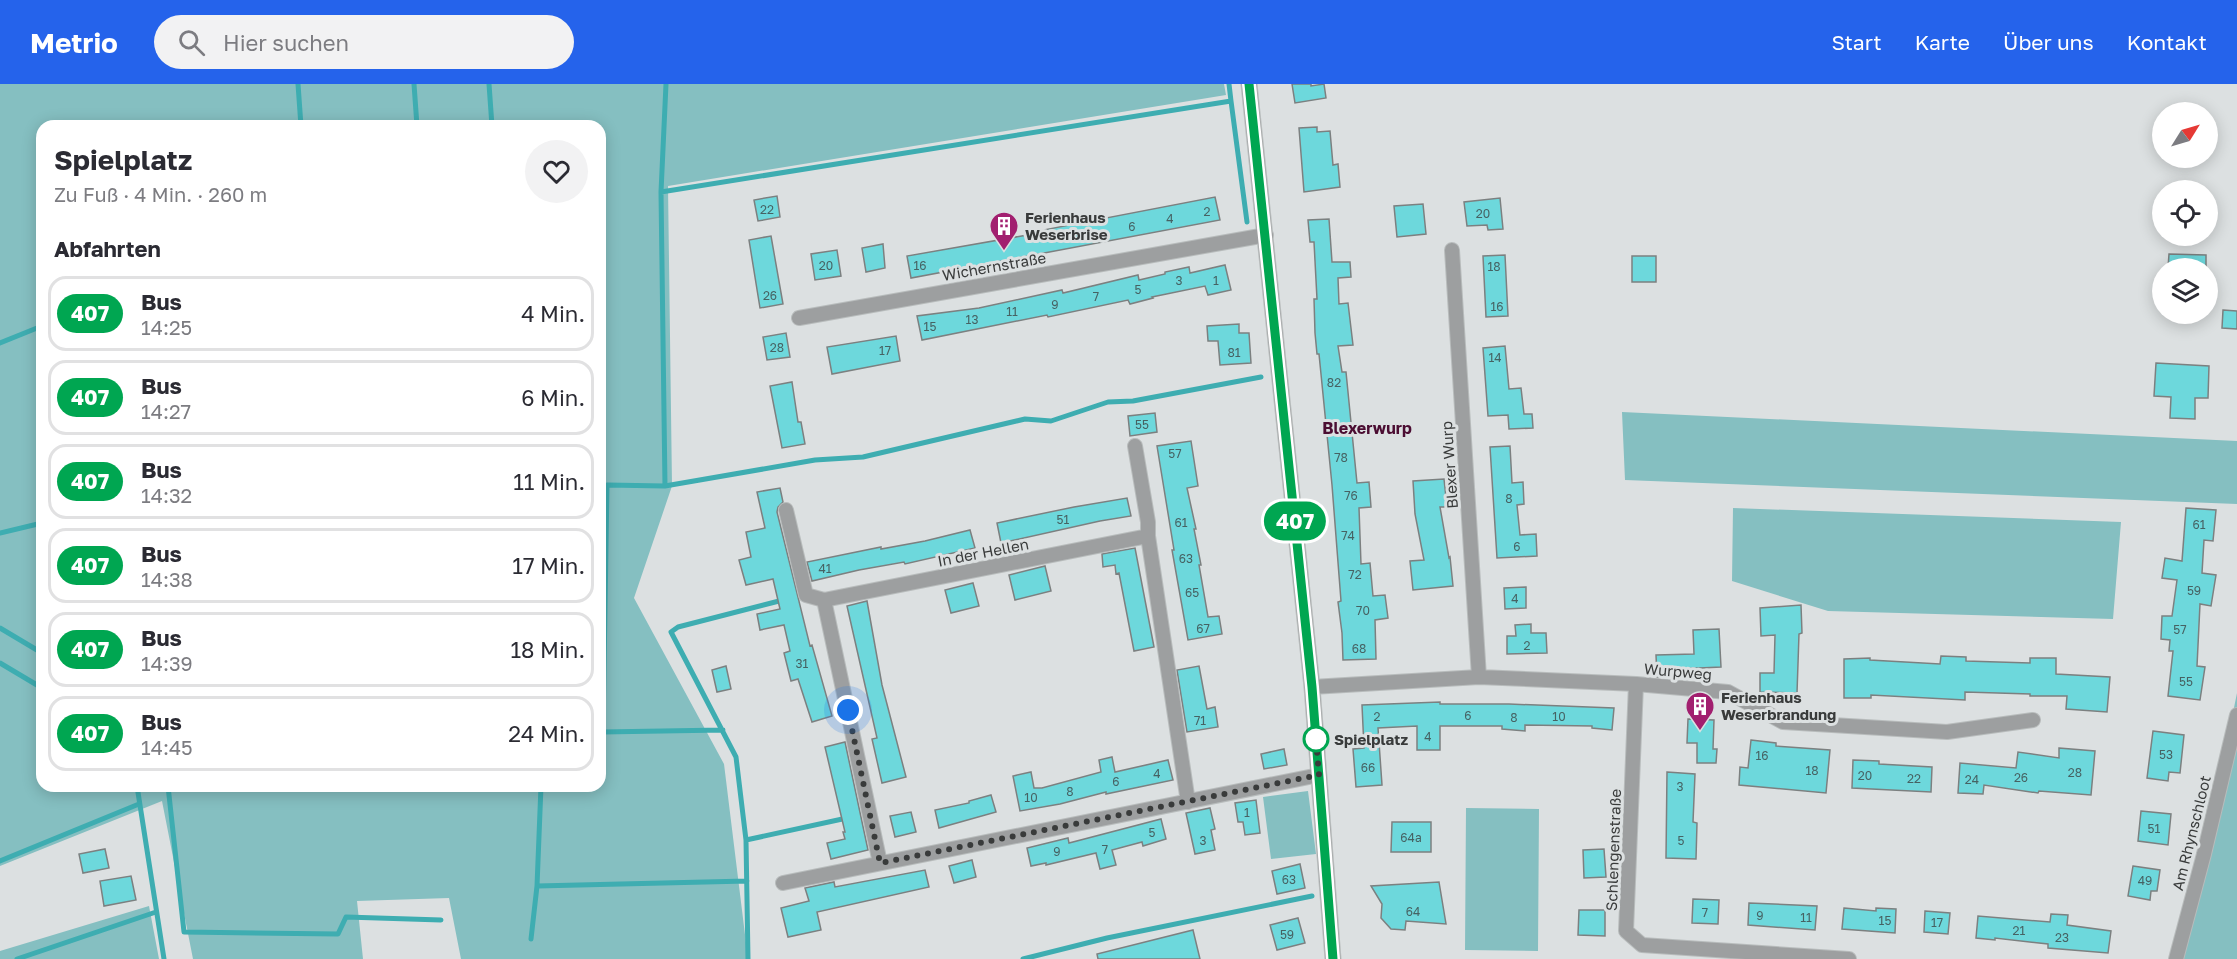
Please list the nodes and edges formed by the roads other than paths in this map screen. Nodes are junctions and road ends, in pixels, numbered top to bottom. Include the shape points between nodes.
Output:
1 (1249, 84) edge
2 (1266, 235) junction
3 (1452, 250) dead end
4 (800, 318) dead end
5 (1135, 446) dead end
6 (786, 510) dead end
7 (1148, 536) junction
8 (824, 600) junction
9 (1479, 677) junction
10 (1636, 684) junction
11 (1312, 687) junction
12 (2237, 715) edge
13 (2033, 720) dead end
14 (1319, 775) junction
15 (1188, 802) junction
16 (880, 863) junction
17 (783, 883) dead end
18 (1333, 959) edge
19 (1850, 959) edge
20 (2176, 959) edge

1 - 2 street
2 - 4 street, Wichernstraße
2 - 11 street
3 - 9 street, Blexer Wurp
5 - 7 street
6 - 8 street via 806,595
7 - 8 street, In der Hellen
7 - 15 street
8 - 16 street
9 - 10 street, Wurpweg
9 - 11 street, Wurpweg
10 - 13 street, Wurpweg via 1728,692 1783,722 1947,732
10 - 19 street, Schlengenstraße via 1626,931 1642,945
11 - 14 street
12 - 20 street, Am Rhynschloot
14 - 15 street
14 - 18 street
15 - 16 street
16 - 17 street

